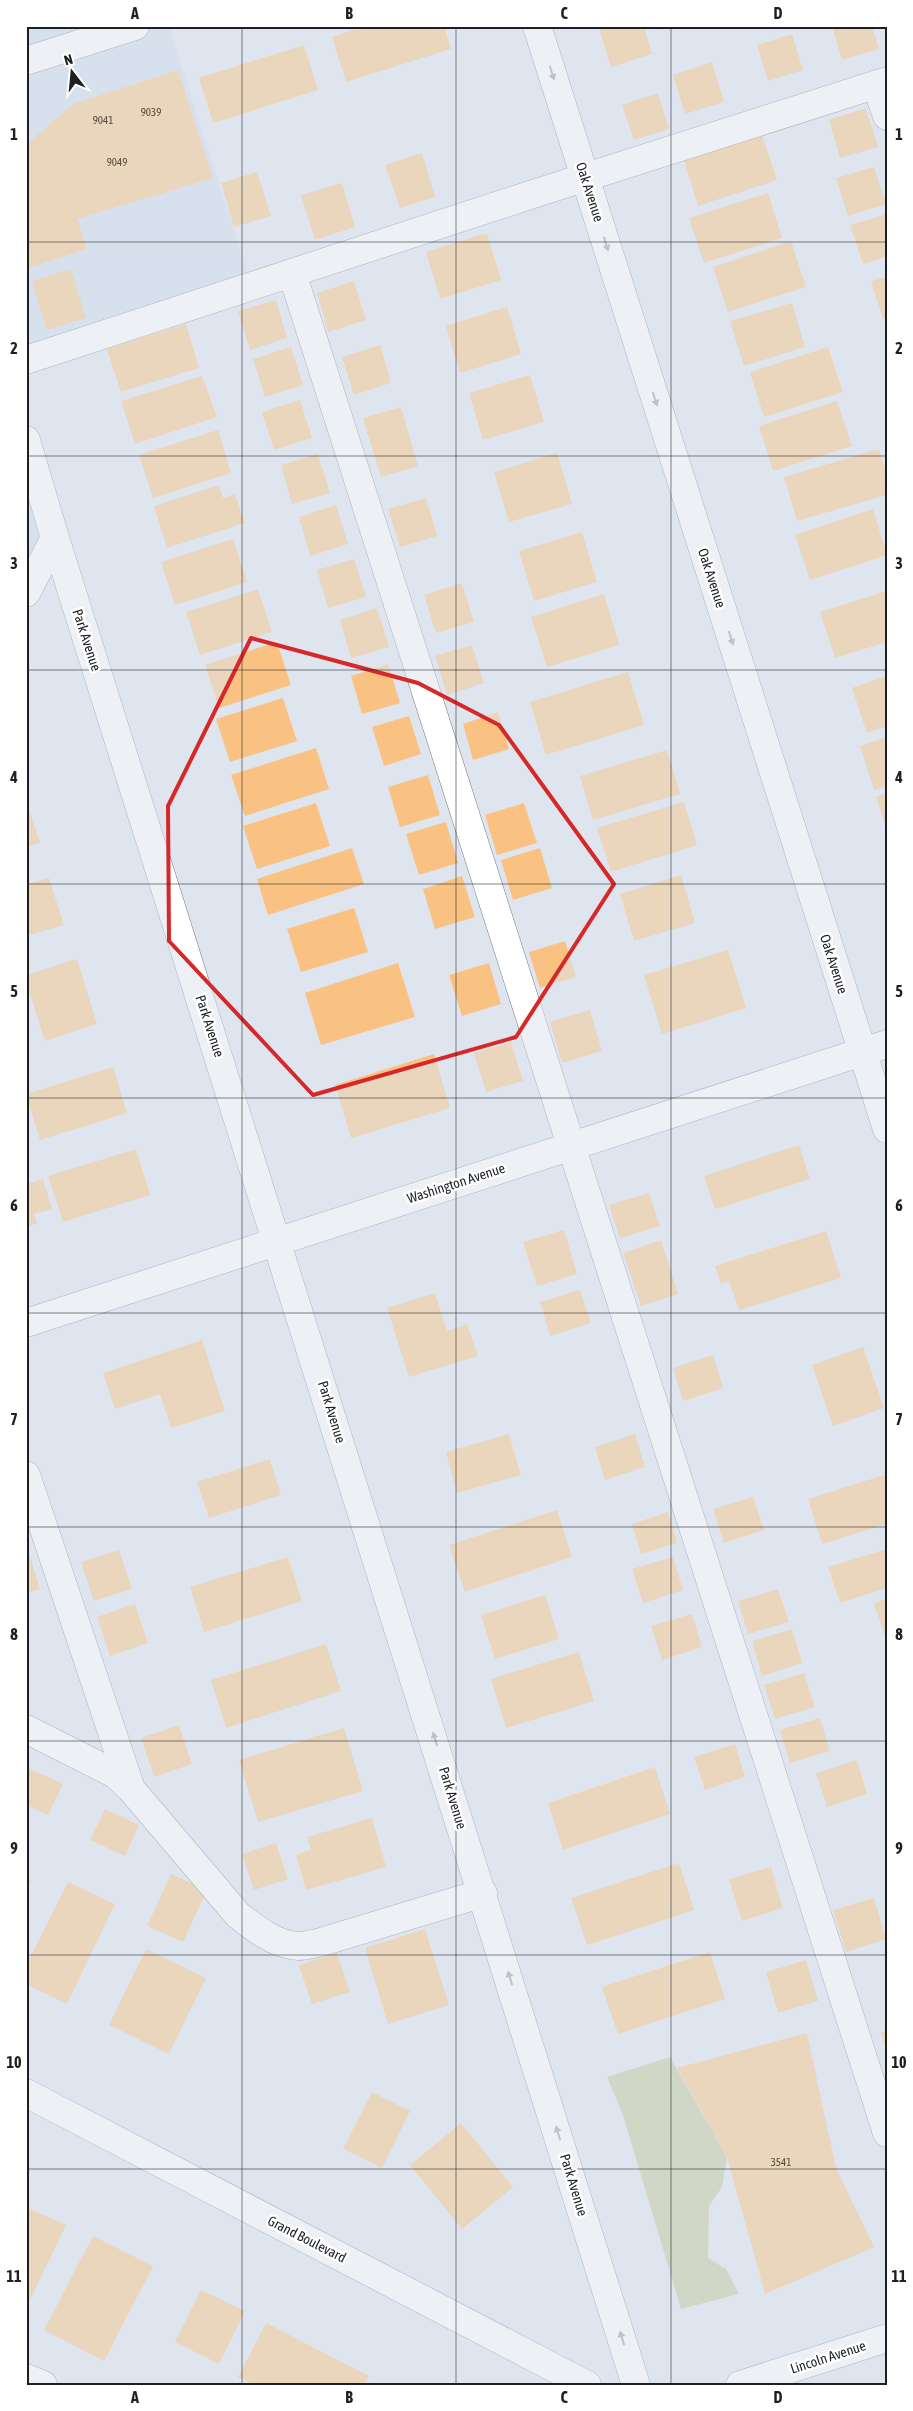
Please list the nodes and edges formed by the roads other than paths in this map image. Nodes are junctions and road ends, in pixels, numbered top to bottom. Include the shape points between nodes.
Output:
1 (135, 26) edge
2 (537, 26) edge
3 (26, 61) edge
4 (882, 82) edge
5 (887, 116) edge
6 (585, 177) junction
7 (292, 273) junction
8 (26, 360) edge
9 (26, 440) edge
10 (55, 538) junction
11 (26, 593) edge
12 (874, 1048) edge
13 (887, 1130) edge
14 (569, 1146) junction
15 (278, 1242) junction
16 (26, 1323) edge
17 (26, 1475) edge
18 (26, 1729) edge
19 (131, 1789) junction
20 (483, 1893) junction
21 (26, 2093) edge
22 (887, 2133) edge
23 (887, 2338) edge
24 (26, 2378) edge
25 (43, 2385) edge
26 (587, 2385) edge
27 (636, 2385) edge
28 (740, 2385) edge

1 - 3 street
2 -> 6 street, Oak Avenue
4 - 5 street
4 - 6 street
6 - 7 street
6 -> 12 street, Oak Avenue
7 - 8 street
7 - 14 street
9 - 10 street, Park Avenue
10 - 11 street
10 - 15 street, Park Avenue
12 - 13 street, Oak Avenue
12 - 14 street, Washington Avenue
14 - 15 street, Washington Avenue
14 - 22 street
15 - 16 street, Washington Avenue
20 -> 15 street, Park Avenue
17 - 19 street
18 - 19 street via 115,1774
19 - 20 street via 238,1915 257,1930 298,1946 318,1943
27 -> 20 street, Park Avenue
21 - 26 street, Grand Boulevard
23 - 28 street, Lincoln Avenue
24 - 25 street

